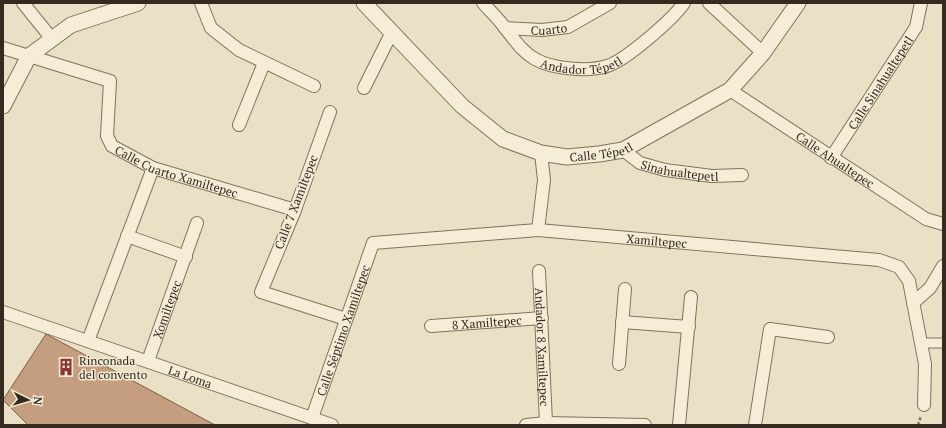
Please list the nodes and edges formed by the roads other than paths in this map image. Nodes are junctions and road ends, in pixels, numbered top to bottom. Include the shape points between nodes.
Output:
1 (23, 3) edge
2 (138, 3) edge
3 (201, 3) edge
4 (364, 3) edge
5 (483, 3) edge
6 (610, 3) edge
7 (684, 3) edge
8 (709, 3) edge
9 (798, 3) edge
10 (921, 3) edge
11 (505, 28) junction
12 (392, 32) junction
13 (52, 39) junction
14 (3, 48) edge
15 (763, 53) junction
16 (29, 56) junction
17 (264, 63) junction
18 (314, 86) dead end
19 (364, 88) dead end
20 (730, 90) junction
21 (3, 106) edge
22 (330, 112) dead end
23 (239, 125) dead end
24 (623, 150) junction
25 (541, 153) junction
26 (831, 158) junction
27 (153, 168) junction
28 (742, 175) dead end
29 (295, 210) junction
30 (197, 223) dead end
31 (943, 224) edge
32 (538, 230) junction
33 (127, 236) junction
34 (373, 243) joint
35 (186, 256) junction
36 (943, 266) edge
37 (539, 271) dead end
38 (625, 289) dead end
39 (691, 297) dead end
40 (913, 303) junction
41 (3, 312) edge
42 (542, 318) junction
43 (346, 320) junction
44 (622, 322) junction
45 (431, 326) dead end
46 (689, 327) junction
47 (828, 337) dead end
48 (88, 341) junction
49 (922, 343) junction
50 (943, 343) edge
51 (148, 361) junction
52 (619, 364) dead end
53 (924, 405) dead end
54 (312, 418) junction
55 (546, 423) junction
56 (332, 425) edge
57 (526, 425) edge
58 (645, 425) edge
59 (679, 425) edge
60 (755, 425) edge

1 - 13 street
2 - 13 street via 71,25
3 - 17 street via 211,28 239,50
4 - 12 street, Calle Tépetl
5 - 11 street, Andador Tépetl
6 - 11 street, Cuarto via 568,27 542,30
7 - 11 street, Andador Tépetl via 677,14 633,51 607,66 553,66 535,59 519,47
8 - 15 street
9 - 15 street, Calle Tépetl
10 - 26 street, Calle Sinahualtepetl via 916,27
12 - 19 street
12 - 25 street, Calle Tépetl via 462,106 503,138
13 - 16 street
14 - 16 street
15 - 20 street, Calle Tépetl
16 - 21 street
16 - 27 street, Calle Cuarto Xamiltepec via 110,81 107,136 112,146
17 - 18 street
17 - 23 street
20 - 24 street, Calle Tépetl
20 - 26 street, Calle Ahualtepec
22 - 29 street, Calle 7 Xamiltepec
24 - 25 street, Calle Tépetl via 566,157
24 - 28 street, Sinahualtepetl via 640,163 665,170 712,176
25 - 32 street via 544,180
26 - 31 street, Calle Ahualtepec via 926,219
27 - 29 street, Calle Cuarto Xamiltepec
27 - 33 street
29 - 43 street, Calle 7 Xamiltepec via 261,292
30 - 35 street, Xomiltepec
32 - 34 street, Xamiltepec
32 - 40 street, Xamiltepec via 879,260 899,266 909,281
33 - 35 street
33 - 48 street
34 - 43 street, Calle Séptimo Xamiltepec
35 - 51 street, Xomiltepec
36 - 40 street via 930,288
37 - 42 street, Andador 8 Xamiltepec
38 - 44 street
39 - 46 street
40 - 49 street, Xamiltepec
41 - 48 street, La Loma
42 - 45 street, 8 Xamiltepec
42 - 55 street, Andador 8 Xamiltepec
43 - 54 street, Calle Séptimo Xamiltepec
44 - 46 street
44 - 52 street
46 - 59 street
47 - 60 street via 770,330
48 - 51 street, La Loma
49 - 50 street
49 - 53 street, Xamiltepec via 925,364
51 - 54 street, La Loma
54 - 56 street, La Loma
55 - 57 street
55 - 58 street

